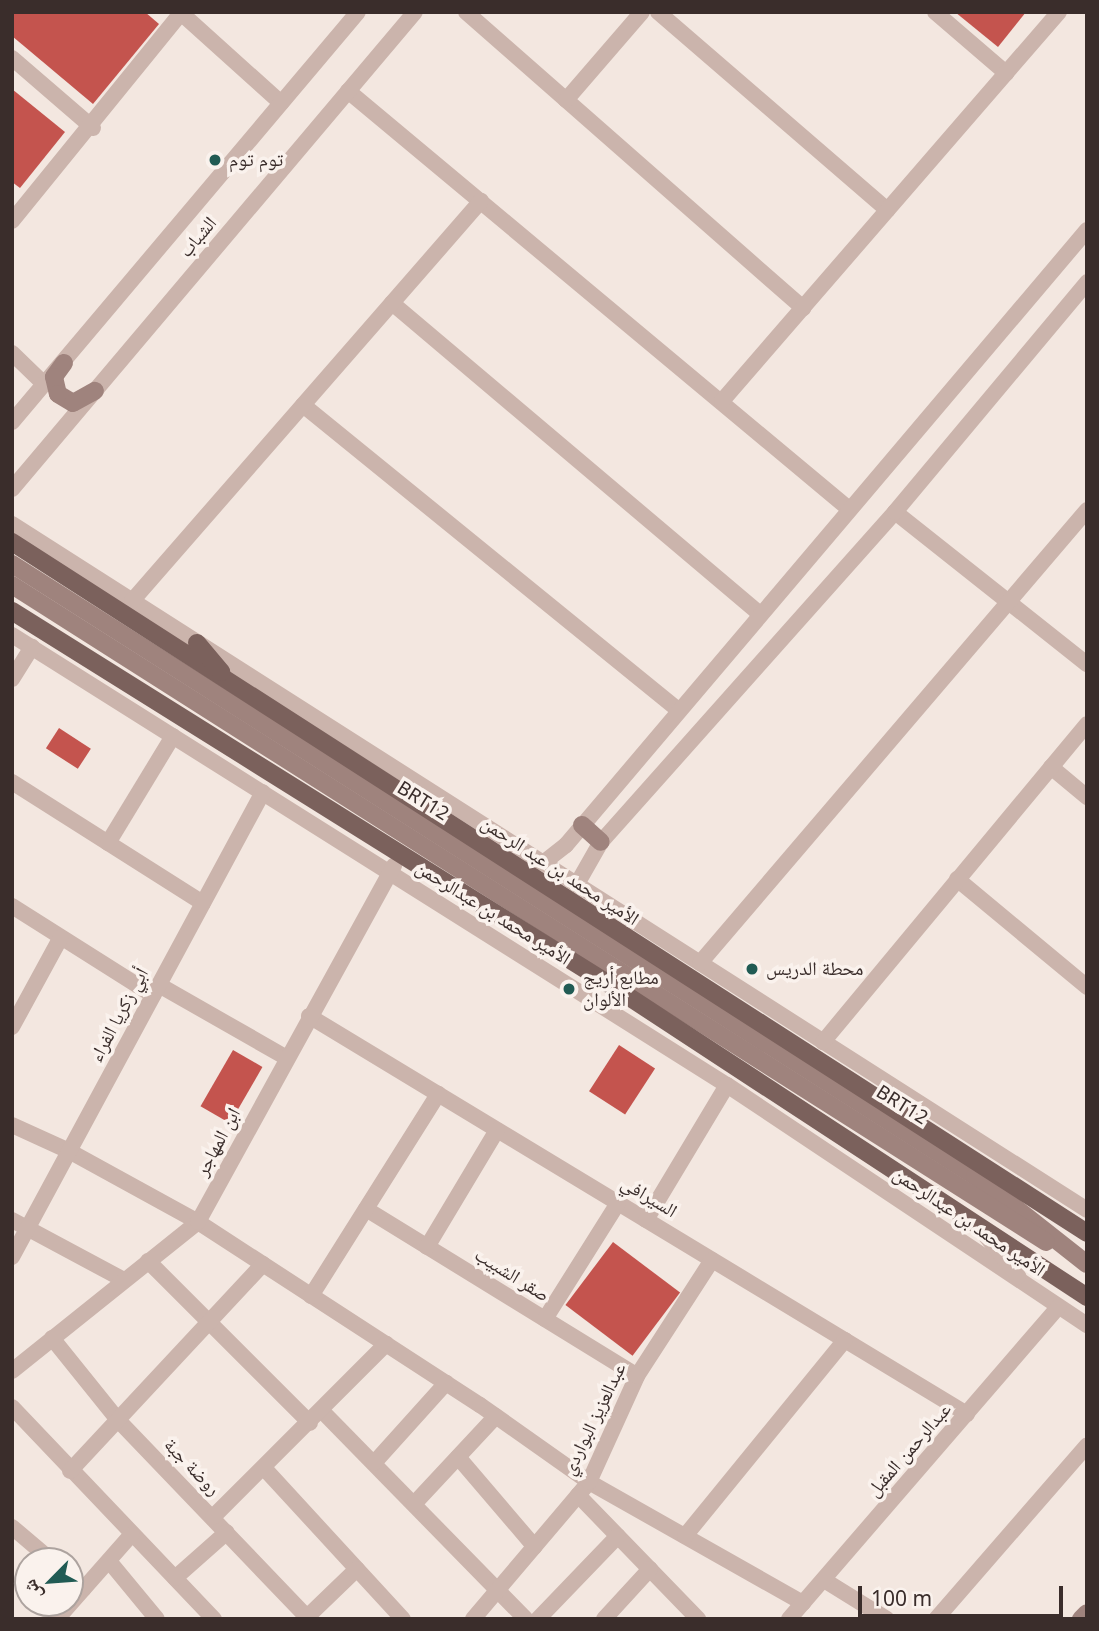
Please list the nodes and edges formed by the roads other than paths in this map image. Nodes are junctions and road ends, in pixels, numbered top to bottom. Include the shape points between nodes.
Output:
1 (415, 12) edge
2 (466, 12) edge
3 (642, 12) edge
4 (658, 12) edge
5 (934, 12) edge
6 (1059, 12) edge
7 (180, 13) edge
8 (352, 14) edge
9 (12, 58) edge
10 (1006, 73) junction
11 (348, 91) junction
12 (566, 100) junction
13 (281, 103) junction
14 (93, 128) junction
15 (481, 201) junction
16 (887, 210) junction
17 (12, 221) edge
18 (1087, 230) edge
19 (1087, 282) edge
20 (392, 303) junction
21 (803, 308) junction
22 (12, 353) edge
23 (64, 363) junction
24 (44, 384) junction
25 (95, 391) junction
26 (722, 401) junction
27 (303, 405) junction
28 (12, 422) edge
29 (12, 489) edge
30 (849, 509) junction
31 (1087, 510) edge
32 (895, 512) junction
33 (12, 524) edge
34 (12, 542) edge
35 (12, 564) edge
36 (12, 585) edge
37 (1010, 599) junction
38 (132, 601) junction
39 (12, 611) edge
40 (759, 613) junction
41 (12, 635) edge
42 (197, 643) junction
43 (32, 647) junction
44 (1087, 664) edge
45 (12, 679) edge
46 (232, 686) junction
47 (678, 710) junction
48 (1087, 724) edge
49 (173, 736) junction
50 (1051, 766) junction
51 (397, 780) junction
52 (13, 785) edge
53 (263, 792) junction
54 (1087, 797) edge
55 (582, 825) junction
56 (601, 842) junction
57 (108, 843) junction
58 (400, 854) junction
59 (542, 863) junction
60 (390, 873) junction
61 (957, 879) junction
62 (577, 884) junction
63 (203, 903) junction
64 (12, 906) edge
65 (61, 937) junction
66 (700, 963) junction
67 (1087, 987) edge
68 (156, 990) junction
69 (309, 1016) junction
70 (13, 1023) edge
71 (823, 1042) junction
72 (287, 1058) junction
73 (727, 1085) junction
74 (438, 1094) junction
75 (12, 1125) edge
76 (497, 1130) junction
77 (69, 1151) junction
78 (618, 1203) junction
79 (366, 1209) junction
80 (1087, 1210) edge
81 (12, 1220) edge
82 (646, 1220) junction
83 (198, 1222) junction
84 (30, 1225) junction
85 (978, 1226) junction
86 (1087, 1233) edge
87 (428, 1247) junction
88 (12, 1257) edge
89 (712, 1260) junction
90 (148, 1261) junction
91 (263, 1264) junction
92 (1087, 1266) edge
93 (124, 1280) junction
94 (1035, 1292) junction
95 (311, 1296) junction
96 (1087, 1297) edge
97 (1058, 1307) junction
98 (545, 1319) junction
99 (209, 1322) junction
100 (1087, 1325) edge
101 (52, 1338) junction
102 (845, 1340) junction
103 (386, 1344) junction
104 (14, 1367) edge
105 (637, 1376) junction
106 (446, 1383) junction
107 (12, 1407) edge
108 (322, 1411) junction
109 (967, 1414) junction
110 (496, 1416) junction
111 (118, 1420) junction
112 (310, 1423) junction
113 (1087, 1445) edge
114 (458, 1457) junction
115 (374, 1463) junction
116 (264, 1468) junction
117 (70, 1471) junction
118 (589, 1482) junction
119 (578, 1495) junction
120 (415, 1504) junction
121 (213, 1517) junction
122 (12, 1527) edge
123 (227, 1532) junction
124 (132, 1534) junction
125 (618, 1536) junction
126 (685, 1536) junction
127 (36, 1547) edge
128 (535, 1547) junction
129 (108, 1561) junction
130 (357, 1569) junction
131 (650, 1569) junction
132 (175, 1578) junction
133 (824, 1580) junction
134 (84, 1588) edge
135 (500, 1590) junction
136 (803, 1603) junction
137 (1087, 1613) edge
138 (307, 1618) edge
139 (157, 1619) edge
140 (214, 1619) edge
141 (403, 1619) edge
142 (473, 1619) edge
143 (526, 1619) edge
144 (538, 1619) edge
145 (604, 1619) edge
146 (698, 1619) edge
147 (789, 1619) edge
148 (887, 1619) edge
149 (936, 1619) edge
150 (1082, 1619) edge

1 - 11 street, الشباب
2 - 12 street
3 - 12 street
4 - 16 street
5 - 10 street
6 - 10 street
7 - 13 street
7 - 14 street
8 - 13 street, الشباب
9 - 14 street
10 - 16 street
11 - 15 street
11 - 25 street, الشباب
12 - 21 street
13 - 23 street, الشباب
14 - 17 street
15 - 20 street
15 - 26 street
16 - 21 street
18 - 30 street
19 - 32 street
20 - 27 street
20 - 40 street
21 - 26 street
22 - 24 street
23 - 24 street, الشباب
23 - 25 main road via 54,377 64,400 81,401
24 - 28 street, الشباب
25 - 29 street, الشباب
26 - 30 street
27 - 38 street
27 - 47 street
30 - 40 street
31 - 37 street
32 - 37 street
32 - 56 street
33 - 38 street
34 - 46 main road, الأمير محمد بن عبد الرحمن
35 - 92 main road, BRT12 via 975,1176
36 - 92 main road, BRT12
37 - 44 street
37 - 66 street
38 - 42 street
39 - 58 main road
40 - 47 street
41 - 43 street, الأمير محمد بن عبدالرحمن
42 - 46 main road
42 - 51 street
43 - 45 street
43 - 49 street, الأمير محمد بن عبدالرحمن
46 - 51 main road, الأمير محمد بن عبد الرحمن
47 - 55 street
48 - 50 street
49 - 53 street, الأمير محمد بن عبدالرحمن
49 - 57 street
50 - 54 street
50 - 61 street
51 - 59 street
51 - 86 main road, الأمير محمد بن عبد الرحمن
52 - 57 street
53 - 60 street, الأمير محمد بن عبدالرحمن
53 - 63 street, أبي زكريا الفراء
55 - 56 main road
55 - 59 street via 556,855
56 - 62 street
57 - 63 street
58 - 60 street, ابن المهاجر
58 - 85 main road via 623,993
59 - 62 street
60 - 69 street, ابن المهاجر
60 - 73 street, الأمير محمد بن عبدالرحمن
61 - 67 street
61 - 71 street
62 - 66 street
63 - 68 street, أبي زكريا الفراء
64 - 65 street
65 - 68 street
65 - 70 street
66 - 71 street
68 - 72 street
68 - 77 street, أبي زكريا الفراء
69 - 72 street, ابن المهاجر
69 - 74 street, السيرافي
71 - 80 street
72 - 83 street, ابن المهاجر
73 - 82 street
73 - 94 street, الأمير محمد بن عبدالرحمن
74 - 76 street, السيرافي
74 - 79 street
75 - 77 street
76 - 78 street, السيرافي
76 - 87 street
77 - 83 street
77 - 84 street, أبي زكريا الفراء
78 - 82 street, السيرافي
78 - 98 street
79 - 87 street, صقر الشبيب
79 - 95 street
81 - 84 street
82 - 89 street, السيرافي
83 - 90 street, ابن المهاجر
83 - 91 street
84 - 88 street, أبي زكريا الفراء
84 - 93 street
85 - 94 street
85 - 96 main road
87 - 98 street, صقر الشبيب
89 - 102 street, السيرافي
89 - 105 street, عبدالعزيز البواردي
90 - 93 street, ابن المهاجر
90 - 99 street
91 - 95 street
91 - 99 street
93 - 101 street, ابن المهاجر
94 - 97 street, الأمير محمد بن عبدالرحمن
95 - 103 street
97 - 100 street, الأمير محمد بن عبدالرحمن
97 - 109 street, عبدالرحمن المقبل
98 - 105 street, صقر الشبيب
99 - 111 street
99 - 112 street
101 - 104 street, ابن المهاجر
101 - 111 street, روضة جبة
102 - 109 street, السيرافي
102 - 126 street
103 - 106 street
103 - 108 street
105 - 118 street, عبدالعزيز البواردي
106 - 110 street
106 - 115 street
107 - 117 street
108 - 112 street
108 - 115 street
109 - 133 street, عبدالرحمن المقبل
110 - 114 street
110 - 118 street
111 - 117 street
111 - 121 street, روضة جبة
112 - 116 street
113 - 149 street
114 - 120 street
114 - 128 street
115 - 120 street
116 - 121 street
116 - 130 street
117 - 124 street
118 - 119 street, عبدالعزيز البواردي
118 - 126 street
119 - 125 street
119 - 128 street, عبدالعزيز البواردي
120 - 135 street
121 - 123 street, روضة جبة
122 - 127 street
123 - 132 street
123 - 138 street, روضة جبة
124 - 129 street
124 - 132 street
125 - 131 street
125 - 144 street
126 - 136 street
128 - 135 street, عبدالعزيز البواردي
129 - 134 street
129 - 139 street
130 - 138 street
130 - 141 street
131 - 145 street
131 - 146 street
132 - 140 street
133 - 136 street, عبدالرحمن المقبل
133 - 148 street
135 - 142 street, عبدالعزيز البواردي
135 - 143 street
136 - 147 street, عبدالرحمن المقبل
137 - 150 main road

